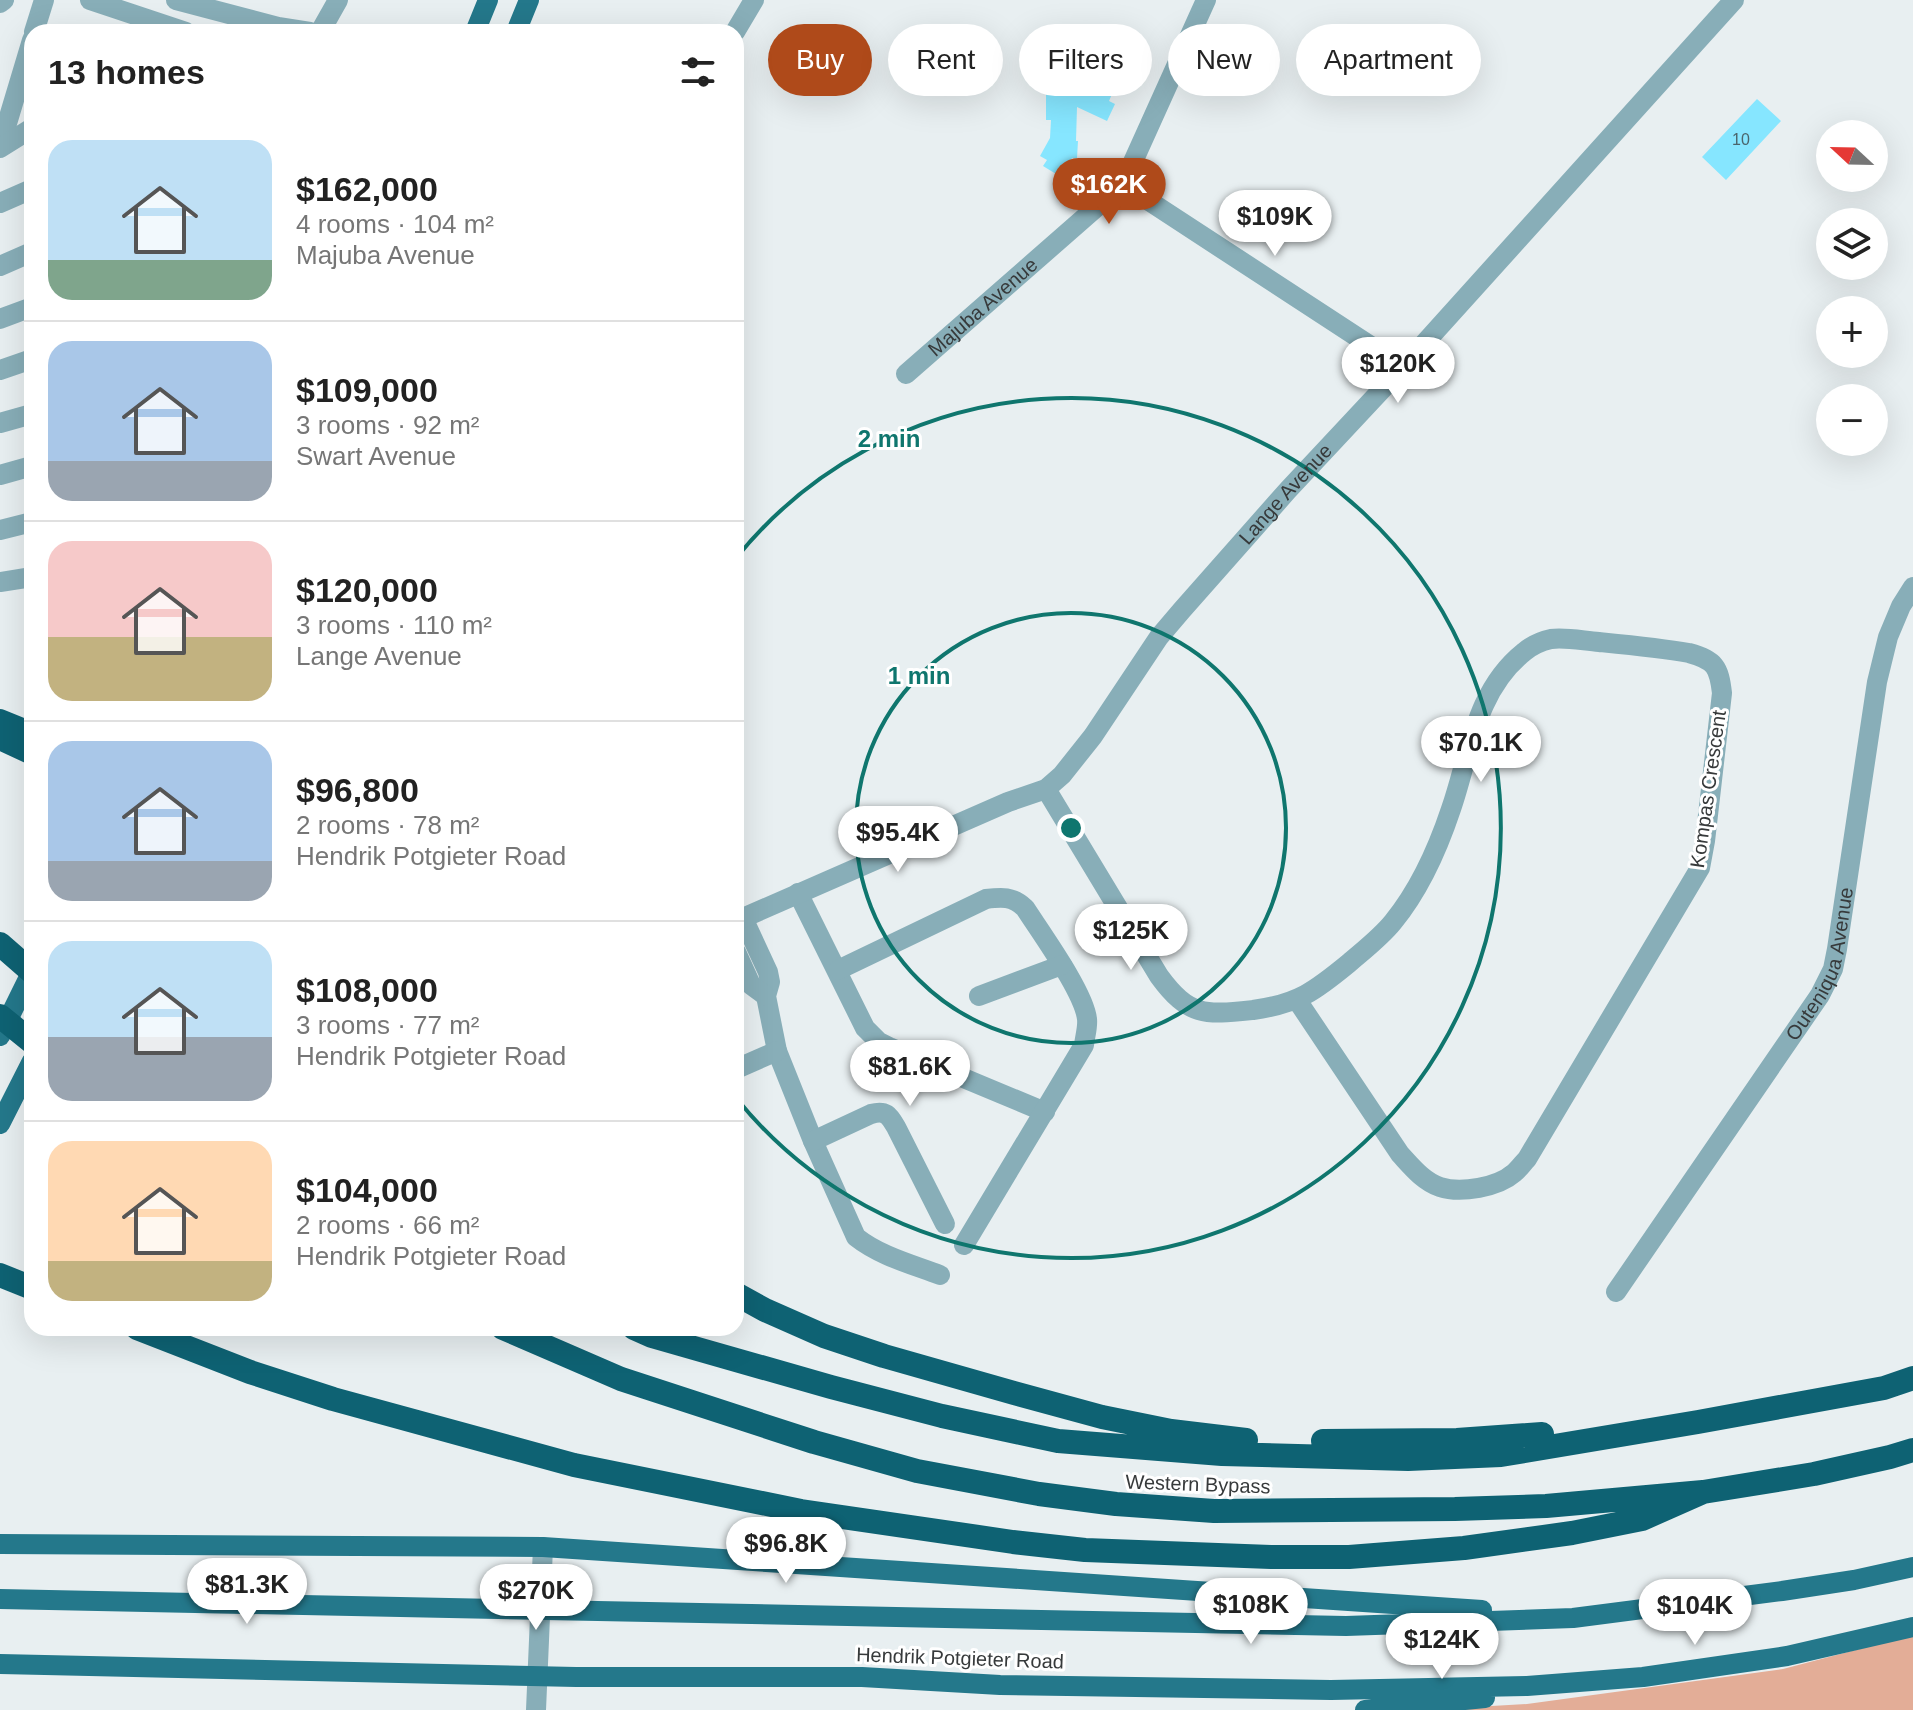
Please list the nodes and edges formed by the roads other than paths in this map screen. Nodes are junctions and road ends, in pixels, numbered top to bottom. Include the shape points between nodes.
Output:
1 (44, 0) edge
2 (90, 0) edge
3 (176, 0) edge
4 (338, 0) edge
5 (488, 0) edge
6 (529, 0) edge
7 (754, 0) edge
8 (1206, 0) edge
9 (1734, 0) edge
10 (36, 24) edge
11 (162, 24) edge
12 (267, 24) edge
13 (324, 24) edge
14 (478, 24) edge
15 (519, 24) edge
16 (740, 24) edge
17 (24, 67) edge
18 (24, 133) edge
19 (0, 147) edge
20 (1123, 184) junction
21 (24, 199) edge
22 (0, 203) edge
23 (24, 256) edge
24 (0, 266) edge
25 (24, 310) edge
26 (0, 319) edge
27 (24, 362) edge
28 (1403, 367) junction
29 (0, 370) edge
30 (906, 374) dead end
31 (24, 416) edge
32 (0, 423) edge
33 (24, 468) edge
34 (0, 475) edge
35 (24, 524) edge
36 (0, 530) edge
37 (24, 578) edge
38 (0, 582) edge
39 (1913, 587) edge
40 (0, 721) edge
41 (24, 731) edge
42 (0, 738) edge
43 (24, 749) edge
44 (1046, 789) junction
45 (798, 893) junction
46 (744, 918) edge
47 (744, 927) edge
48 (0, 944) edge
49 (24, 964) edge
50 (1062, 965) junction
51 (744, 970) edge
52 (838, 970) junction
53 (24, 987) edge
54 (766, 996) junction
55 (979, 996) dead end
56 (1297, 1000) junction
57 (0, 1016) edge
58 (0, 1036) edge
59 (24, 1036) edge
60 (777, 1051) junction
61 (744, 1065) edge
62 (24, 1077) edge
63 (1045, 1112) junction
64 (0, 1124) edge
65 (813, 1141) junction
66 (945, 1224) dead end
67 (964, 1245) dead end
68 (0, 1275) edge
69 (940, 1275) dead end
70 (24, 1285) edge
71 (1616, 1292) dead end
72 (744, 1298) edge
73 (158, 1336) edge
74 (522, 1336) edge
75 (652, 1336) edge
76 (1913, 1378) edge
77 (1698, 1422) junction
78 (1913, 1450) edge
79 (1703, 1492) junction
80 (0, 1544) edge
81 (543, 1547) junction
82 (1913, 1567) edge
83 (0, 1599) edge
84 (1573, 1618) junction
85 (1913, 1627) edge
86 (0, 1664) edge
87 (1527, 1686) junction
88 (536, 1710) edge
89 (1365, 1710) edge

1 - 10 street
2 - 11 street
3 - 12 street
4 - 13 street
5 - 14 main road
6 - 15 main road
7 - 16 street
8 - 20 street, Majuba Avenue
9 - 28 street, Lange Avenue
17 - 19 street
18 - 19 street
20 - 28 street
20 - 30 street, Majuba Avenue
21 - 22 street
23 - 24 street
25 - 26 street
27 - 29 street
28 - 44 street, Lange Avenue via 1159,637 1079,756
31 - 32 street
33 - 34 street
35 - 36 street
37 - 38 street
39 - 71 street, Outeniqua Avenue via 1888,637 1877,682 1846,916 1833,969
40 - 41 highway
42 - 43 highway
44 - 45 street
44 - 56 street, Kompas Crescent via 1171,993 1204,1013 1217,1014
45 - 46 street
45 - 52 street
47 - 54 street via 768,972
48 - 49 highway
50 - 52 street via 1025,908 1008,897 997,897
50 - 55 street
50 - 63 street via 1087,1021 1084,1045
51 - 54 street via 751,985
52 - 63 street via 865,1028 879,1042
53 - 58 main road
54 - 60 street
56 - 56 street, Kompas Crescent via 1354,958 1406,904 1452,808 1481,711 1500,678 1525,651 1552,639 1582,641 1689,653 1716,666 1722,693 1700,868 1513,1175 1461,1190 1420,1176
57 - 59 highway
60 - 61 street
60 - 65 street
62 - 64 main road
63 - 67 street
65 - 66 street via 871,1114 887,1114
65 - 69 street via 856,1237 881,1253
68 - 70 highway
72 - 77 highway via 824,1336 884,1356 1171,1431 1252,1441 1457,1440
73 - 79 highway via 333,1399 574,1465 801,1511 1056,1547 1257,1557 1426,1552 1609,1527 1642,1519
74 - 79 highway, Western Bypass via 621,1379 814,1442 917,1471 1039,1494 1214,1511 1546,1506
75 - 77 highway, Western Bypass via 942,1416 1058,1441 1222,1454 1408,1459 1501,1455
76 - 77 highway, Western Bypass
78 - 79 highway, Western Bypass via 1814,1474
80 - 81 main road
81 - 84 main road
81 - 88 street
82 - 84 main road, Hendrik Potgieter Road via 1782,1591
83 - 84 main road, Hendrik Potgieter Road via 1346,1626
85 - 87 main road, Hendrik Potgieter Road via 1787,1656 1643,1677
86 - 87 main road, Hendrik Potgieter Road via 1331,1690
87 - 89 main road via 1473,1700

